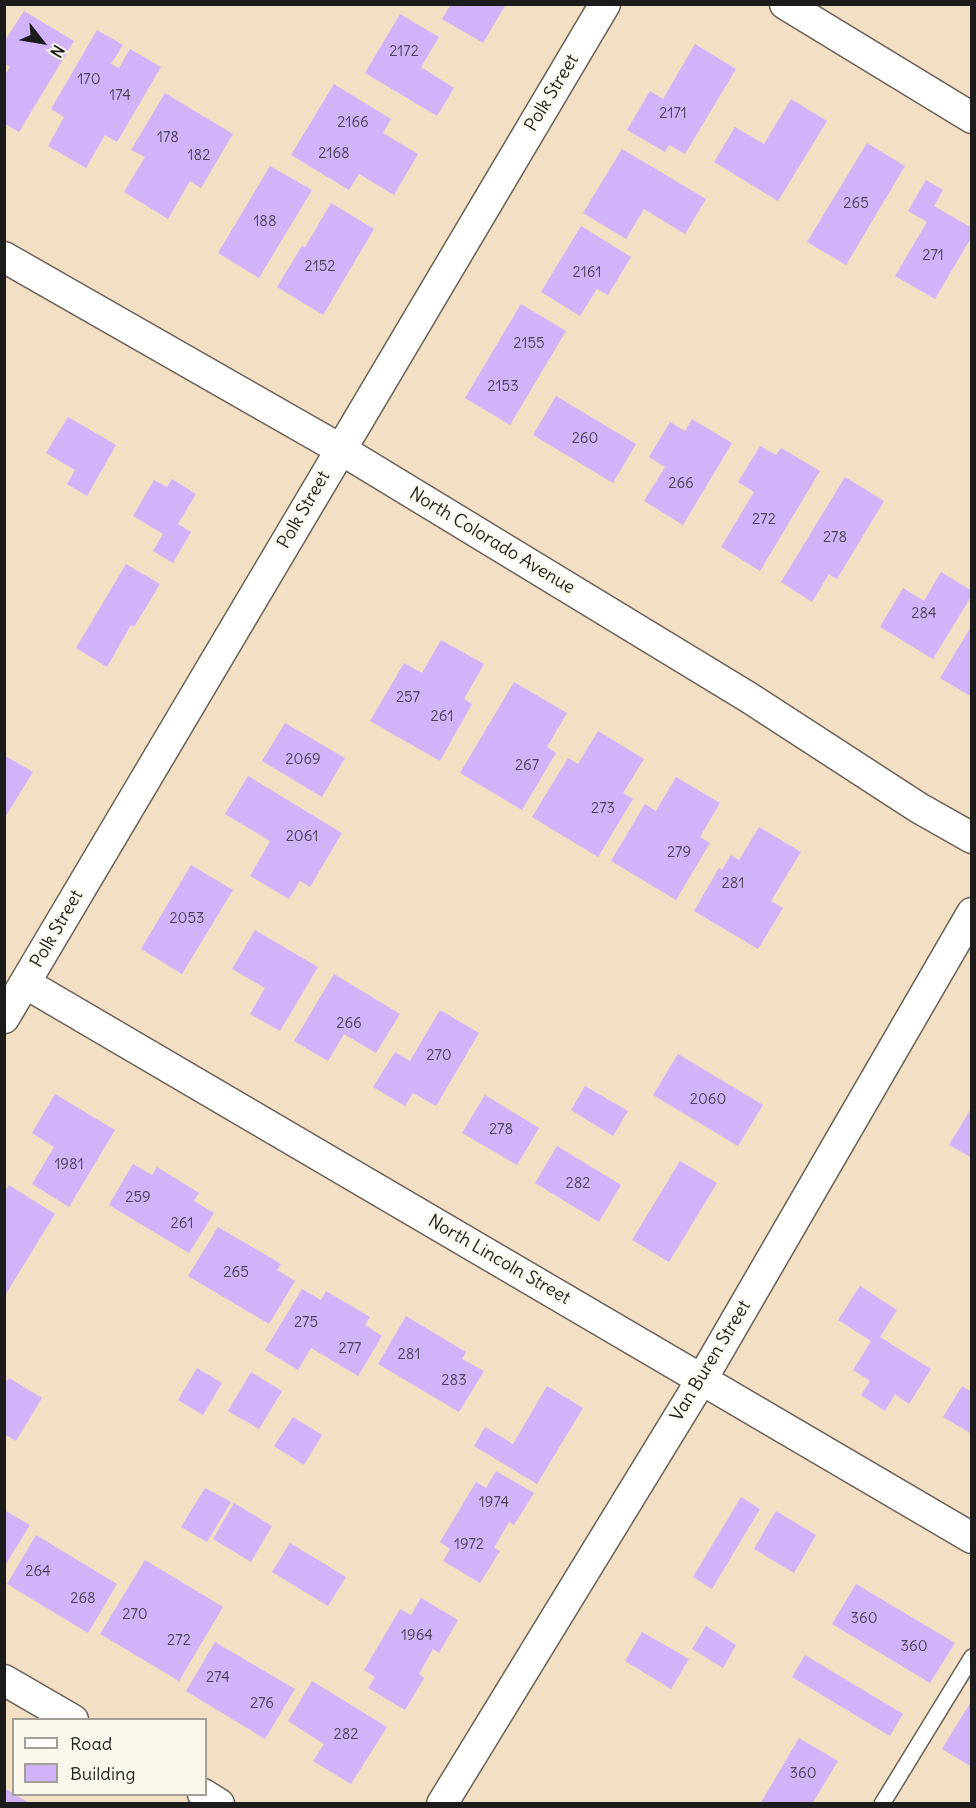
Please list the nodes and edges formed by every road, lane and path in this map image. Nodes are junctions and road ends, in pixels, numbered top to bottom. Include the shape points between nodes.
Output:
1 (605, 4) edge
2 (785, 4) edge
3 (972, 118) edge
4 (4, 257) edge
5 (340, 449) junction
6 (972, 838) edge
7 (972, 913) edge
8 (25, 983) junction
9 (4, 1017) edge
10 (702, 1379) junction
11 (972, 1538) edge
12 (972, 1657) edge
13 (4, 1680) edge
14 (71, 1718) edge
15 (442, 1803) edge
16 (882, 1803) edge

1 - 5 street, Polk Street
2 - 3 street
4 - 5 street, North Colorado Avenue
5 - 6 street, North Colorado Avenue
5 - 8 street, Polk Street
7 - 10 street, Van Buren Street
8 - 9 street, Polk Street
8 - 10 street, North Lincoln Street
10 - 11 street, North Lincoln Street
10 - 15 street, Van Buren Street
12 - 16 lane
13 - 14 street

